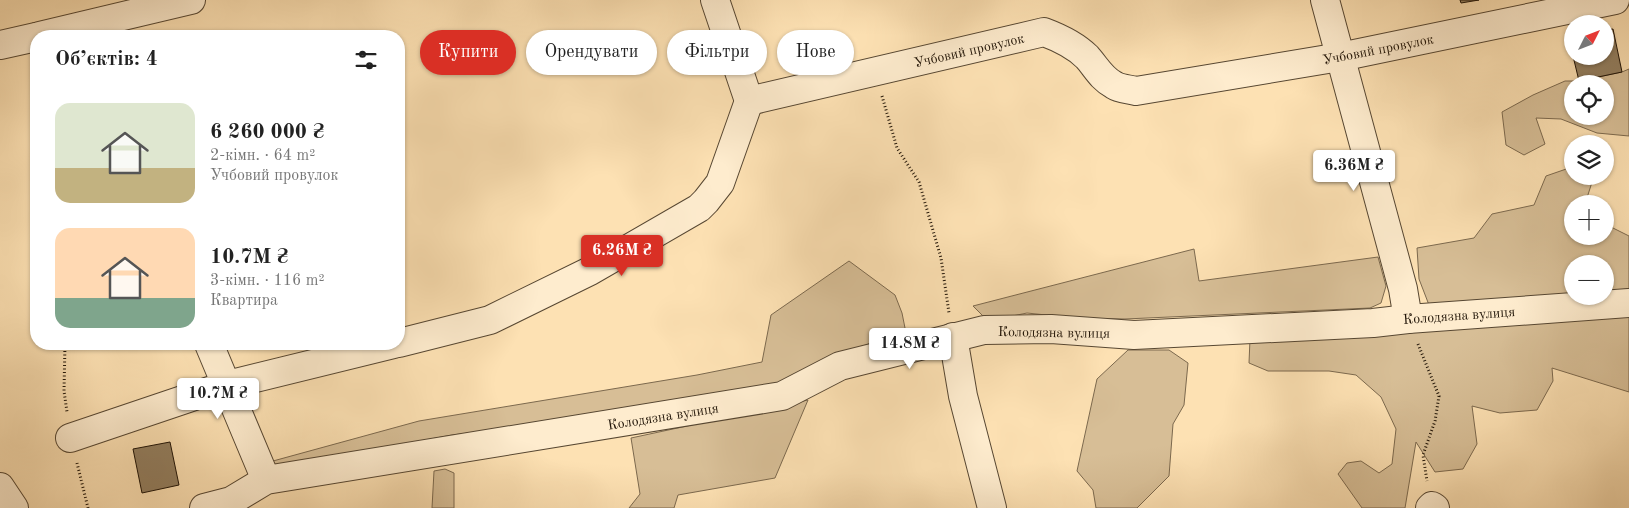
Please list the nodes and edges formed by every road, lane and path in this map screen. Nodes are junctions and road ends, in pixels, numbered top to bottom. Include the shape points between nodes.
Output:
1 (192, 0) edge
2 (714, 0) edge
3 (1325, 0) edge
4 (1615, 0) edge
5 (120, 18) edge
6 (68, 30) edge
7 (30, 39) edge
8 (0, 45) edge
9 (1340, 57) junction
10 (876, 72) junction
11 (748, 101) junction
12 (1629, 303) edge
13 (1408, 319) junction
14 (953, 337) junction
15 (405, 341) edge
16 (65, 350) edge
17 (212, 350) edge
18 (370, 350) edge
19 (227, 385) junction
20 (70, 438) junction
21 (266, 480) junction
22 (0, 487) edge
23 (1432, 507) edge
24 (14, 508) edge
25 (88, 508) edge
26 (204, 508) edge
27 (992, 508) edge

1 - 5 street
2 - 11 street
3 - 9 street
4 - 9 street, Учбовий провулок
5 - 6 street
7 - 8 street
9 - 10 street, Учбовий провулок via 1136,91 1114,86 1079,50 1044,32
9 - 13 street via 1403,289
10 - 11 street, Учбовий провулок
10 - 14 path via 897,148 919,182 940,258
11 - 15 street via 720,183 699,208 590,271 490,320
12 - 13 street, Колодязна вулиця
13 - 14 street, Колодязна вулиця via 1134,335 1051,329 984,330
13 - 23 path via 1439,396 1436,421 1423,455
14 - 21 street, Колодязна вулиця via 840,366 782,396
14 - 27 street via 963,396
16 - 20 path via 64,391
17 - 19 street
18 - 19 street
19 - 20 street
19 - 21 street
20 - 25 path
21 - 26 street, Колодязна вулиця via 231,501
22 - 24 street

